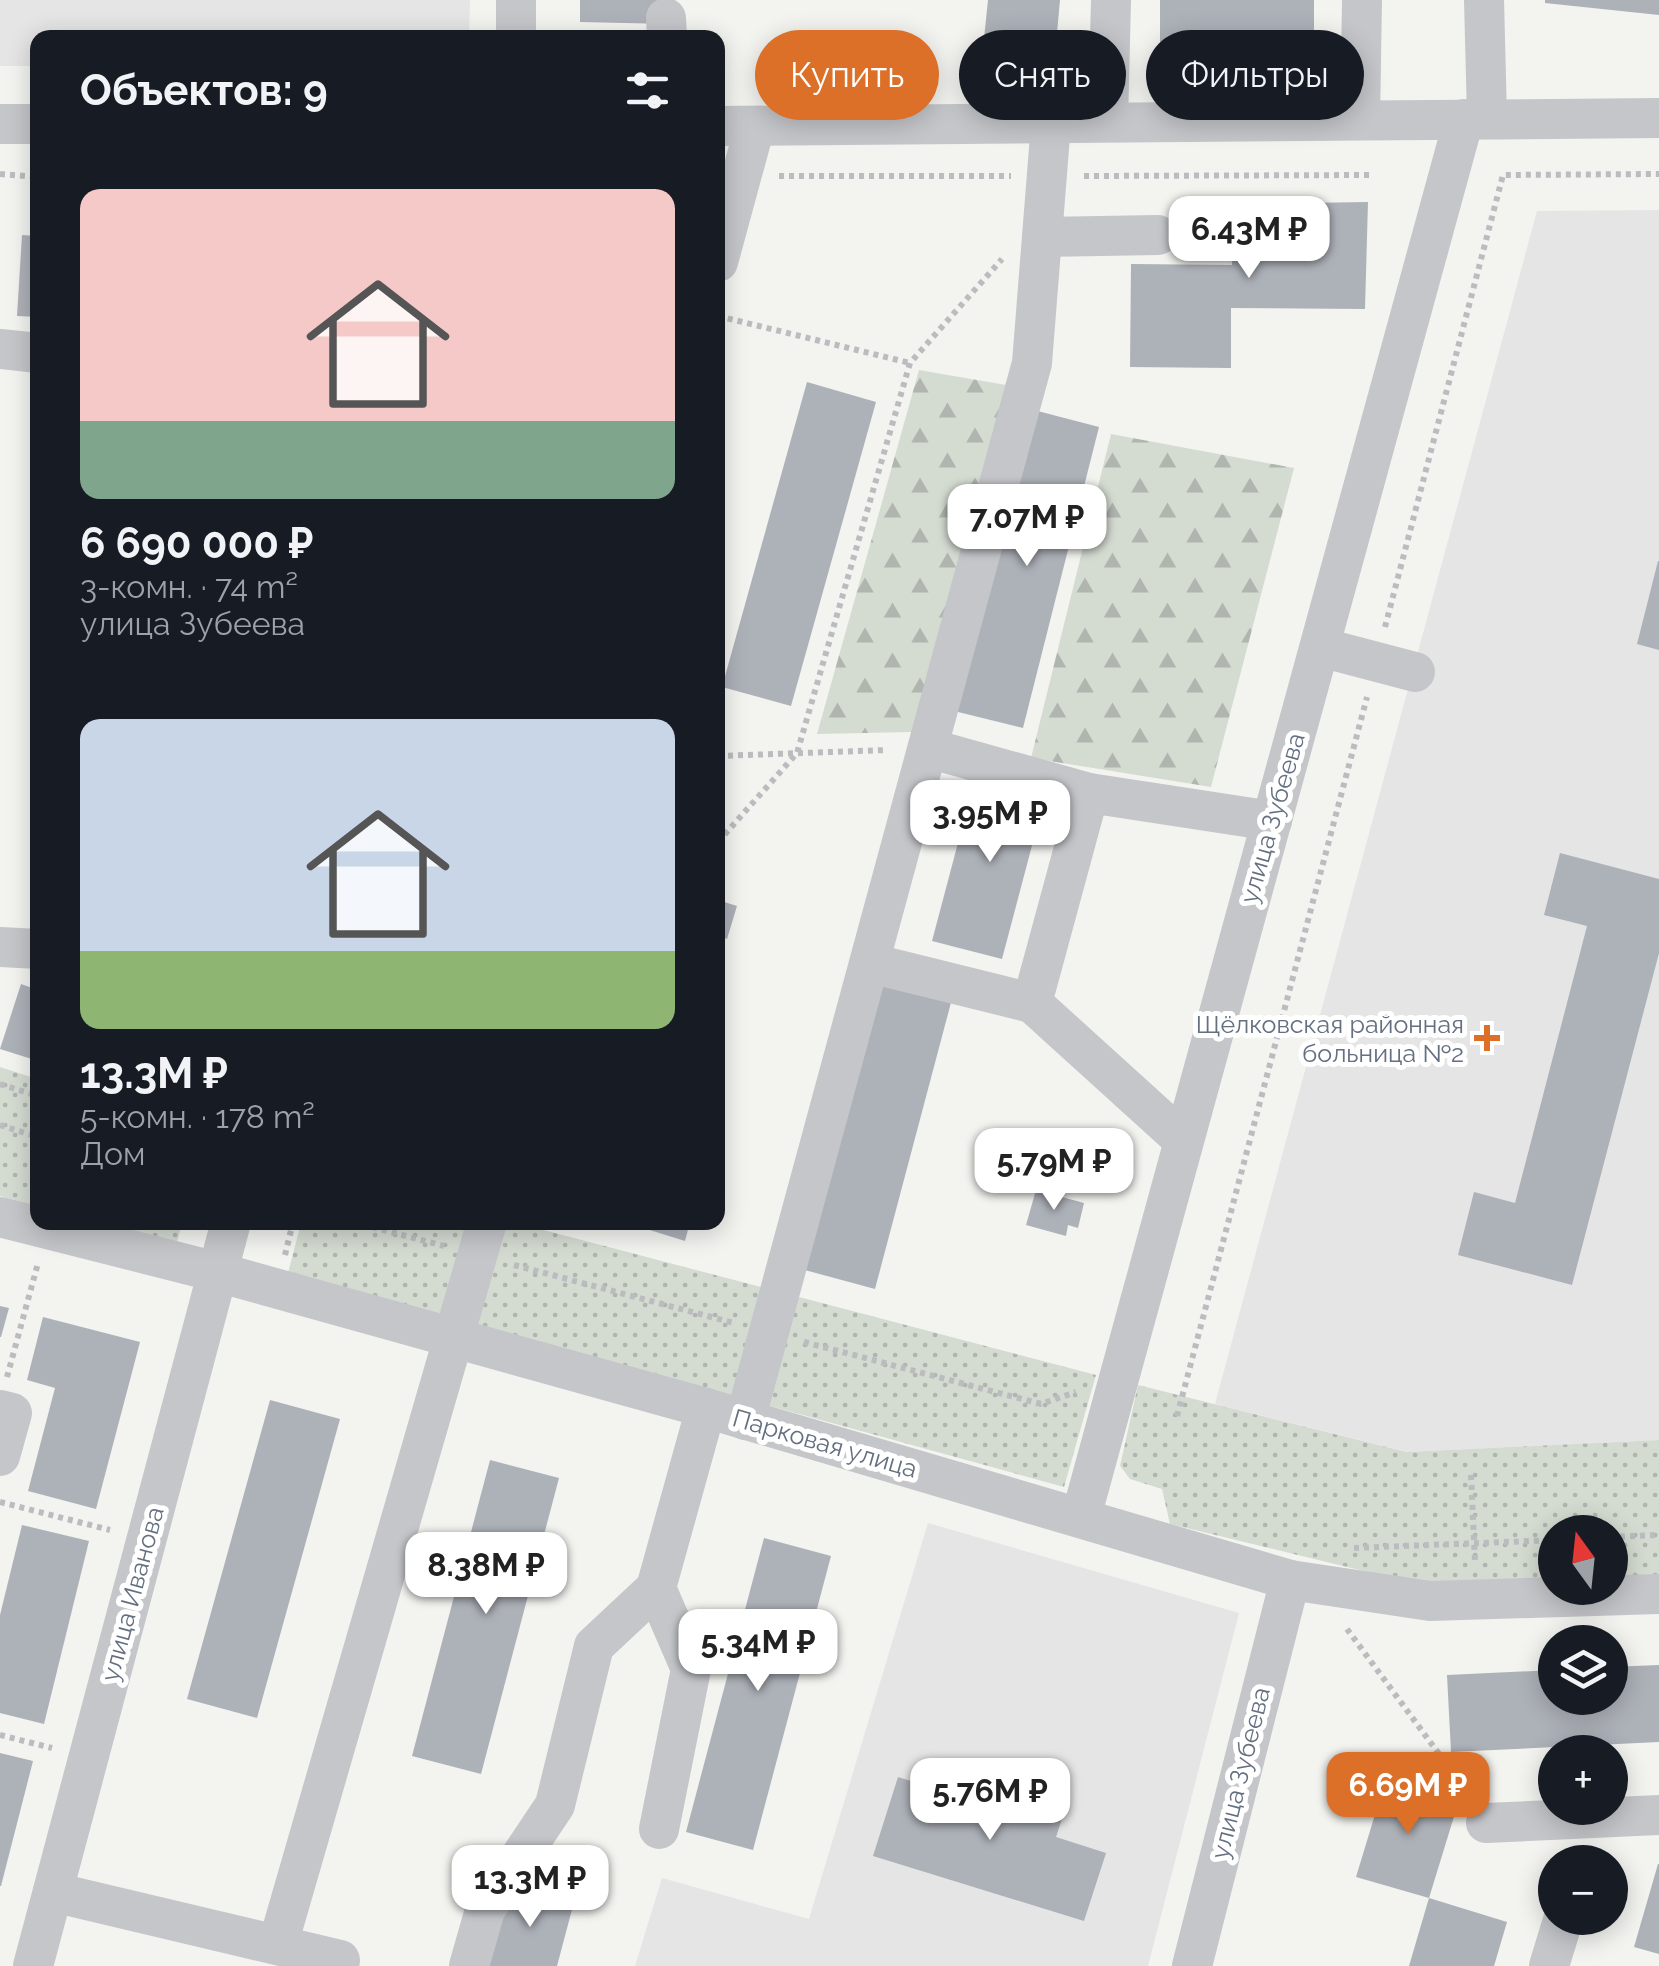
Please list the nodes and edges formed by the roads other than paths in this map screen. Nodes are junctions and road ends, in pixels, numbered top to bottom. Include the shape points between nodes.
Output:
1 (516, 0) edge
2 (1110, 0) edge
3 (1362, 0) edge
4 (1484, 0) edge
5 (516, 30) edge
6 (1362, 30) edge
7 (1475, 118) junction
8 (1659, 118) edge
9 (1360, 120) edge
10 (1364, 120) edge
11 (1108, 122) junction
12 (0, 124) edge
13 (30, 124) edge
14 (1051, 124) junction
15 (736, 126) edge
16 (725, 209) edge
17 (1043, 224) junction
18 (1158, 236) dead end
19 (0, 348) edge
20 (30, 352) edge
21 (1320, 647) junction
22 (1415, 672) dead end
23 (928, 748) junction
24 (1089, 793) junction
25 (1272, 820) junction
26 (0, 947) edge
27 (30, 949) edge
28 (870, 963) junction
29 (1032, 1003) junction
30 (1182, 1140) junction
31 (0, 1217) edge
32 (30, 1225) edge
33 (51, 1230) edge
34 (229, 1230) edge
35 (482, 1239) edge
36 (217, 1272) junction
37 (452, 1339) junction
38 (2, 1397) edge
39 (706, 1408) junction
40 (745, 1420) junction
41 (0, 1456) edge
42 (1081, 1516) junction
43 (1290, 1580) junction
44 (656, 1588) junction
45 (1659, 1594) edge
46 (1659, 1815) edge
47 (1486, 1822) road end
48 (658, 1829) dead end
49 (52, 1892) junction
50 (1559, 1935) edge
51 (278, 1944) junction
52 (33, 1966) edge
53 (338, 1966) edge
54 (469, 1966) edge
55 (1192, 1966) edge
56 (1550, 1966) edge

1 - 5 street
2 - 11 street
3 - 6 street
4 - 7 street, улица Зубеева
7 - 8 street
7 - 10 street
7 - 21 street, улица Зубеева
9 - 11 street
11 - 14 street
12 - 13 street
14 - 15 street
14 - 17 street
15 - 16 street
17 - 18 street
17 - 23 street via 1032,363
19 - 20 street
21 - 22 street
21 - 25 street, улица Зубеева
23 - 24 street
23 - 28 street
24 - 25 street
24 - 29 street
25 - 30 street, улица Зубеева
26 - 27 street
28 - 29 street
28 - 40 street
29 - 30 street
30 - 42 street, улица Зубеева
31 - 32 street, Парковая улица
33 - 36 street, Парковая улица
34 - 36 street, улица Иванова
35 - 37 street
36 - 37 street, Парковая улица
36 - 49 street, улица Иванова
37 - 39 street, Парковая улица
37 - 51 street
38 - 41 street via 12,1413
39 - 40 street, Парковая улица
39 - 44 street
40 - 42 street, Парковая улица
42 - 43 street, Парковая улица
43 - 45 street, Парковая улица via 1430,1601
43 - 55 street, улица Зубеева
44 - 48 street via 691,1669
44 - 54 street via 594,1646 555,1805 485,1910
46 - 47 street
49 - 51 street
49 - 52 street, улица Иванова
50 - 56 street
51 - 53 street via 340,1960

